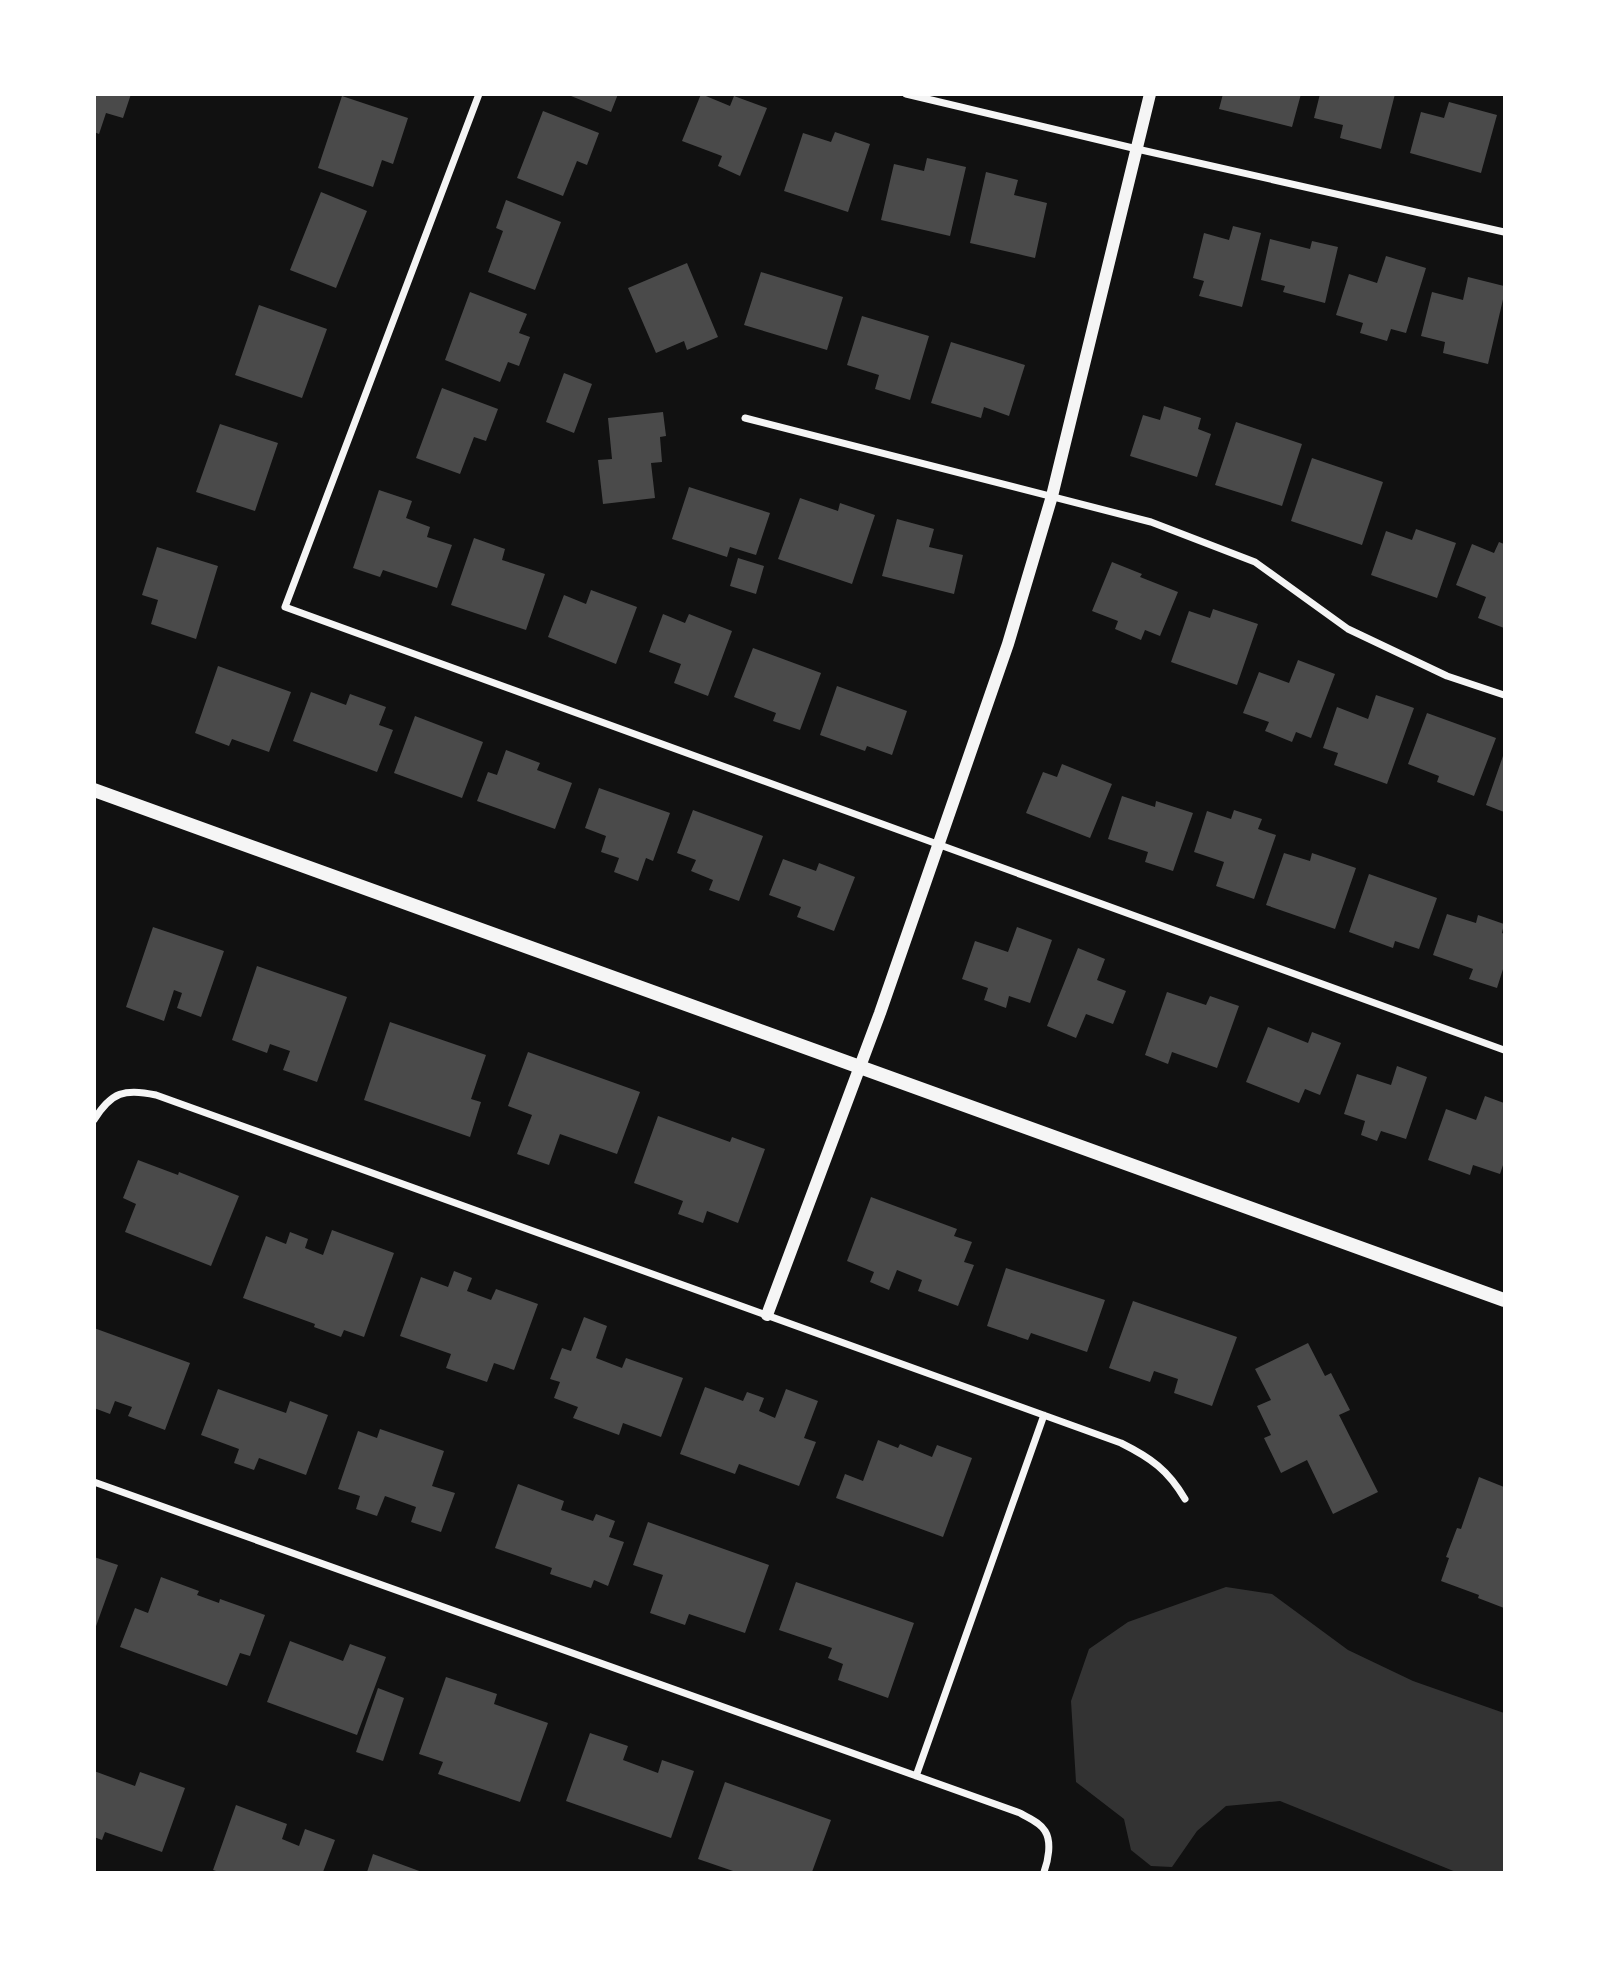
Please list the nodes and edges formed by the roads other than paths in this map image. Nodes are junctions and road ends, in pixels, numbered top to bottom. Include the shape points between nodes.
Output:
1 (479, 94) edge
2 (906, 94) edge
3 (1150, 94) edge
4 (1138, 149) junction
5 (1504, 232) edge
6 (745, 418) dead end
7 (1052, 496) junction
8 (1504, 695) edge
9 (94, 790) edge
10 (938, 843) junction
11 (1504, 1050) edge
12 (860, 1066) junction
13 (94, 1120) edge
14 (1504, 1300) edge
15 (768, 1315) junction
16 (1044, 1415) junction
17 (94, 1482) edge
18 (1185, 1499) dead end
19 (916, 1776) junction
20 (1044, 1872) edge

1 - 10 street via 285,607
2 - 4 street
3 - 4 street
4 - 5 street
4 - 7 street
6 - 7 street
7 - 8 street via 1151,522 1255,562 1348,629 1447,676
7 - 10 street via 1008,644
9 - 12 main road
10 - 11 street
10 - 12 street
12 - 14 main road
12 - 15 street
13 - 15 street via 113,1097 126,1092 156,1095
15 - 16 street
16 - 18 street via 1142,1454 1161,1467
16 - 19 street
17 - 19 street
19 - 20 street via 1036,1822 1045,1831 1048,1847

